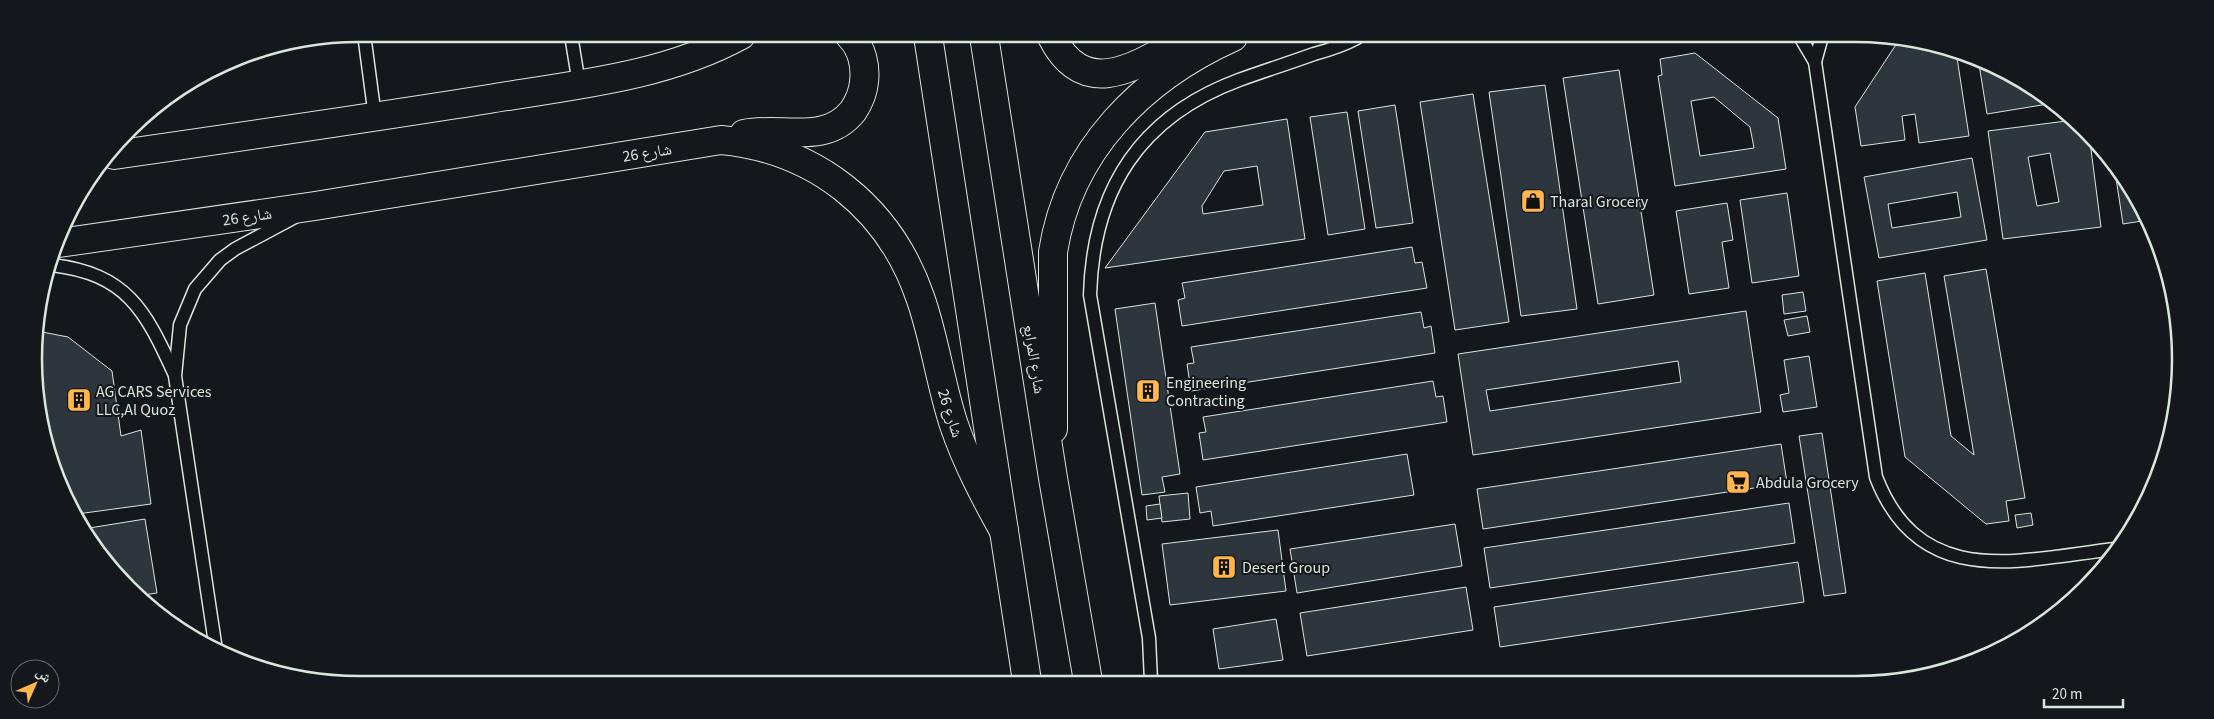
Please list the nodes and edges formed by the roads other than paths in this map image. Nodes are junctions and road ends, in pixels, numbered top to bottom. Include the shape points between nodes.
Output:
1 (365, 42) edge
2 (572, 42) edge
3 (726, 42) edge
4 (854, 42) edge
5 (929, 42) edge
6 (985, 42) edge
7 (1056, 42) edge
8 (1179, 42) edge
9 (1223, 42) edge
10 (1346, 42) edge
11 (1803, 42) edge
12 (1820, 42) edge
13 (1814, 62) junction
14 (579, 84) junction
15 (375, 117) junction
16 (721, 140) junction
17 (118, 154) edge
18 (315, 206) junction
19 (65, 242) edge
20 (56, 266) edge
21 (175, 376) junction
22 (1054, 478) junction
23 (1004, 532) junction
24 (2108, 550) edge
25 (215, 642) edge
26 (1026, 676) edge
27 (1087, 676) edge
28 (1151, 676) edge

1 - 15 lane
2 - 14 lane
3 - 14 main road via 659,68
4 - 16 main road via 862,55 865,72 860,97 847,118 833,128 753,132
5 - 23 main road
6 - 22 main road, شارع المرابع
7 - 8 main road via 1067,59 1084,70 1103,75 1141,64
9 - 22 main road via 1168,72 1119,116 1098,142 1067,200 1056,232 1054,252
10 - 28 lane via 1237,81 1182,108 1136,150 1109,196 1096,233 1090,294 1149,638
11 - 13 lane
12 - 13 lane
13 - 24 lane via 1876,477 1883,495 1911,531 1938,550 1957,557 1996,562
14 - 15 main road
15 - 17 main road
16 - 18 main road, شارع 26
16 - 23 main road, شارع 26 via 767,147 811,165 860,202 885,230 906,263 920,298 943,389 970,469
18 - 19 main road, شارع 26
18 - 21 lane via 235,249 207,274 191,298 180,324
20 - 21 lane via 93,274 123,291 146,316
21 - 25 lane
22 - 27 main road, شارع المرابع
23 - 26 main road

